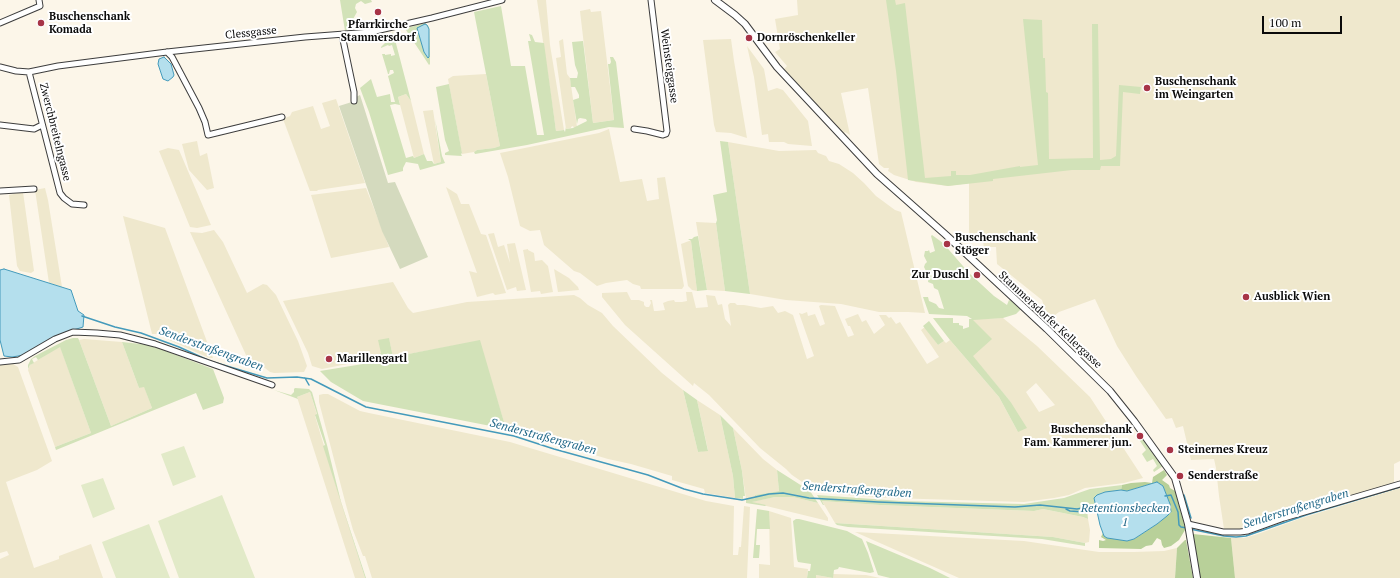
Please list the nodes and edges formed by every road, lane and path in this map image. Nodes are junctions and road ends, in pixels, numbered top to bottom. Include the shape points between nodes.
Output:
1 (39, 0) edge
2 (502, 0) edge
3 (651, 0) edge
4 (715, 0) edge
5 (0, 24) edge
6 (342, 35) junction
7 (167, 52) junction
8 (0, 67) edge
9 (29, 72) junction
10 (354, 101) dead end
11 (282, 117) dead end
12 (0, 125) edge
13 (42, 125) junction
14 (634, 129) dead end
15 (34, 189) dead end
16 (0, 191) edge
17 (84, 205) dead end
18 (0, 362) edge
19 (272, 385) dead end
20 (1400, 484) edge
21 (1188, 525) junction
22 (1197, 578) edge

1 - 5 street via 40,6
2 - 6 street, Clessgasse via 378,31
3 - 14 street, Weinsteiggasse via 666,112 666,134
4 - 21 street, Stammersdorfer Kellergasse via 745,24 777,67 877,174 941,230 1110,391 1175,478
6 - 7 street, Clessgasse
6 - 10 street
7 - 9 street, Clessgasse
7 - 11 street via 199,108 208,135
8 - 9 street, Clessgasse via 16,72
9 - 13 street, Zwerchbreitelngasse
12 - 13 street via 34,129
13 - 17 street, Zwerchbreitelngasse via 60,193 72,204
15 - 16 street
18 - 19 street via 19,360 55,339 74,332 97,333 120,335 154,344
20 - 21 street via 1248,531 1223,532
21 - 22 street, Stammersdorfer Kellergasse

